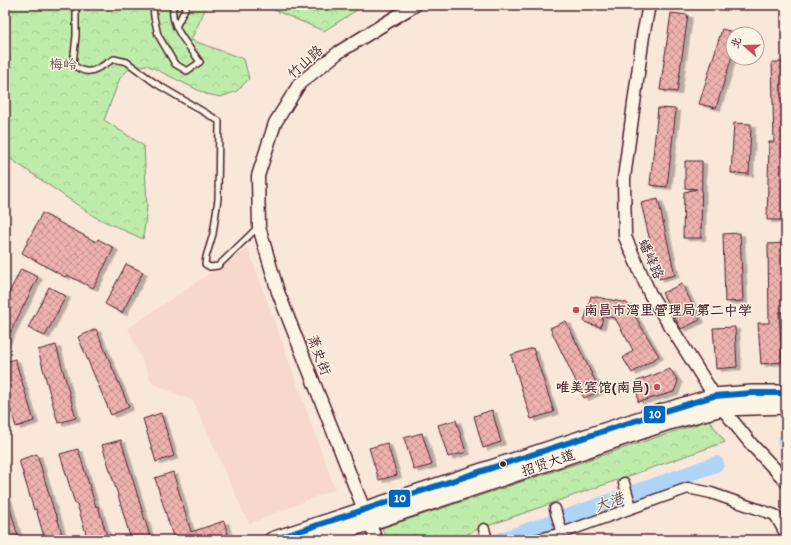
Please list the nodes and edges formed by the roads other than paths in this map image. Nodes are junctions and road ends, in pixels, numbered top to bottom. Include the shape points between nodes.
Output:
1 (76, 5) edge
2 (153, 5) edge
3 (174, 5) edge
4 (187, 5) edge
5 (415, 5) edge
6 (649, 5) edge
7 (176, 27) junction
8 (258, 176) joint
9 (259, 227) junction
10 (786, 393) edge
11 (718, 402) junction
12 (786, 406) edge
13 (786, 481) edge
14 (624, 483) dead end
15 (631, 507) junction
16 (555, 509) dead end
17 (366, 517) junction
18 (484, 529) dead end
19 (562, 533) junction
20 (786, 535) edge
21 (272, 540) edge
22 (314, 540) edge
23 (376, 540) edge
24 (487, 540) edge
25 (536, 540) edge

1 - 9 lane via 73,64 79,70 90,72 114,59 127,62 155,83 219,121 218,199 206,264 210,267 218,266
2 - 7 lane via 158,35 175,64 187,71 200,62
3 - 7 lane via 172,11
4 - 7 lane
5 - 8 street, 竹山路 via 339,52 300,83 275,123
6 - 11 street, 蟠峰路 via 624,178 625,237 650,294
8 - 9 street, 萧史街
9 - 17 street, 萧史街 via 278,292
10 - 11 main road, 招贤大道 via 752,393
11 - 12 main road, 招贤大道
11 - 13 street, 蟠峰路 via 752,445
11 - 17 main road, 招贤大道 via 670,422
14 - 15 street
15 - 19 street
15 - 20 street via 688,488 696,488 775,515
16 - 19 street
17 - 21 main road, 招贤大道
17 - 22 main road, 招贤大道
17 - 23 street, 萧史街
18 - 24 street
19 - 25 street

